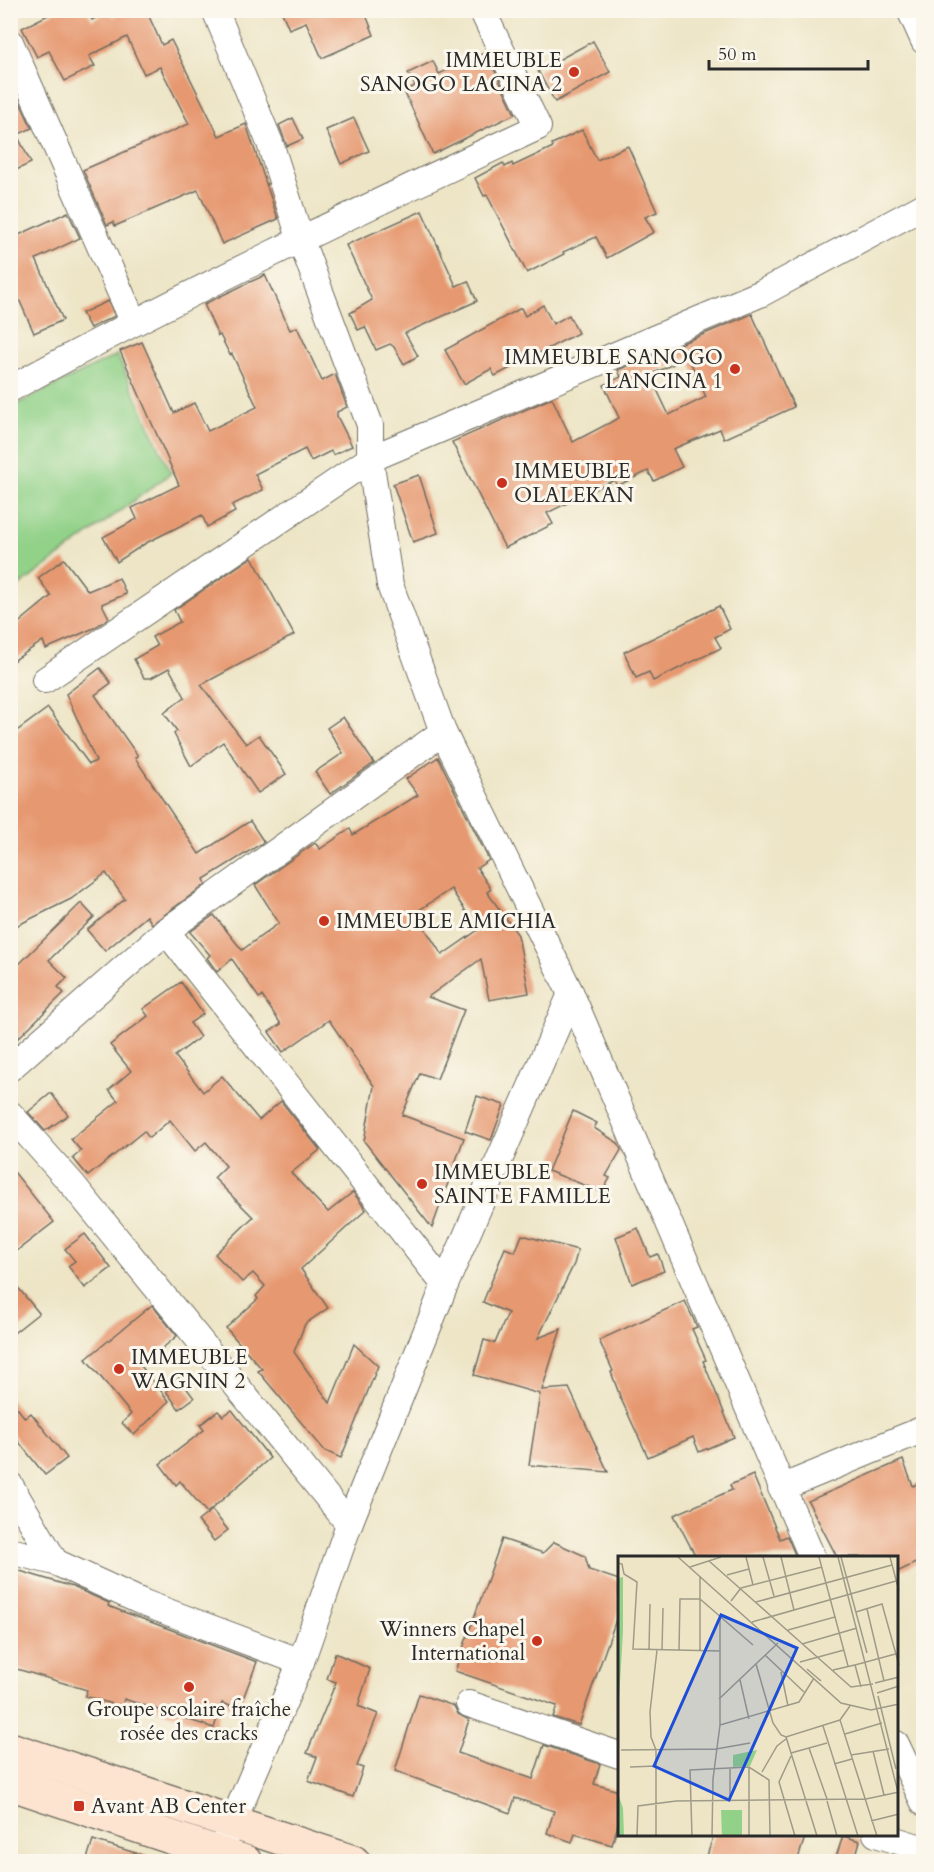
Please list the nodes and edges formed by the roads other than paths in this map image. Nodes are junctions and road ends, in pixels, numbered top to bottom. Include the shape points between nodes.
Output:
1 (215, 10) edge
2 (482, 10) edge
3 (915, 12) edge
4 (924, 41) edge
5 (10, 42) edge
6 (924, 206) edge
7 (300, 238) junction
8 (133, 321) junction
9 (10, 389) edge
10 (370, 459) junction
11 (45, 680) dead end
12 (442, 732) junction
13 (166, 931) junction
14 (571, 994) junction
15 (10, 1068) edge
16 (10, 1114) edge
17 (445, 1285) junction
18 (924, 1429) edge
19 (10, 1485) edge
20 (781, 1488) junction
21 (349, 1524) junction
22 (10, 1551) edge
23 (812, 1556) edge
24 (55, 1562) junction
25 (302, 1662) junction
26 (470, 1704) dead end
27 (898, 1746) edge
28 (10, 1749) edge
29 (618, 1755) edge
30 (10, 1783) edge
31 (924, 1803) edge
32 (233, 1822) junction
33 (882, 1836) edge
34 (924, 1849) edge
35 (232, 1857) edge
36 (354, 1862) edge

1 - 7 street via 270,143
2 - 7 street via 538,127
3 - 4 street
5 - 8 street
6 - 10 street via 762,293
7 - 8 street
7 - 10 street via 370,425
8 - 9 street
10 - 11 street
10 - 12 street via 390,585
12 - 13 street
12 - 14 street
13 - 15 street
13 - 17 street
14 - 17 street
14 - 20 street
16 - 21 street via 73,1185
17 - 21 street
18 - 20 street
19 - 24 street
20 - 23 street
21 - 25 street
22 - 24 street
24 - 25 street via 144,1603
25 - 32 street
26 - 29 street
27 - 31 street
28 - 32 street
30 - 35 street
32 - 35 street
32 - 36 street
33 - 34 street

